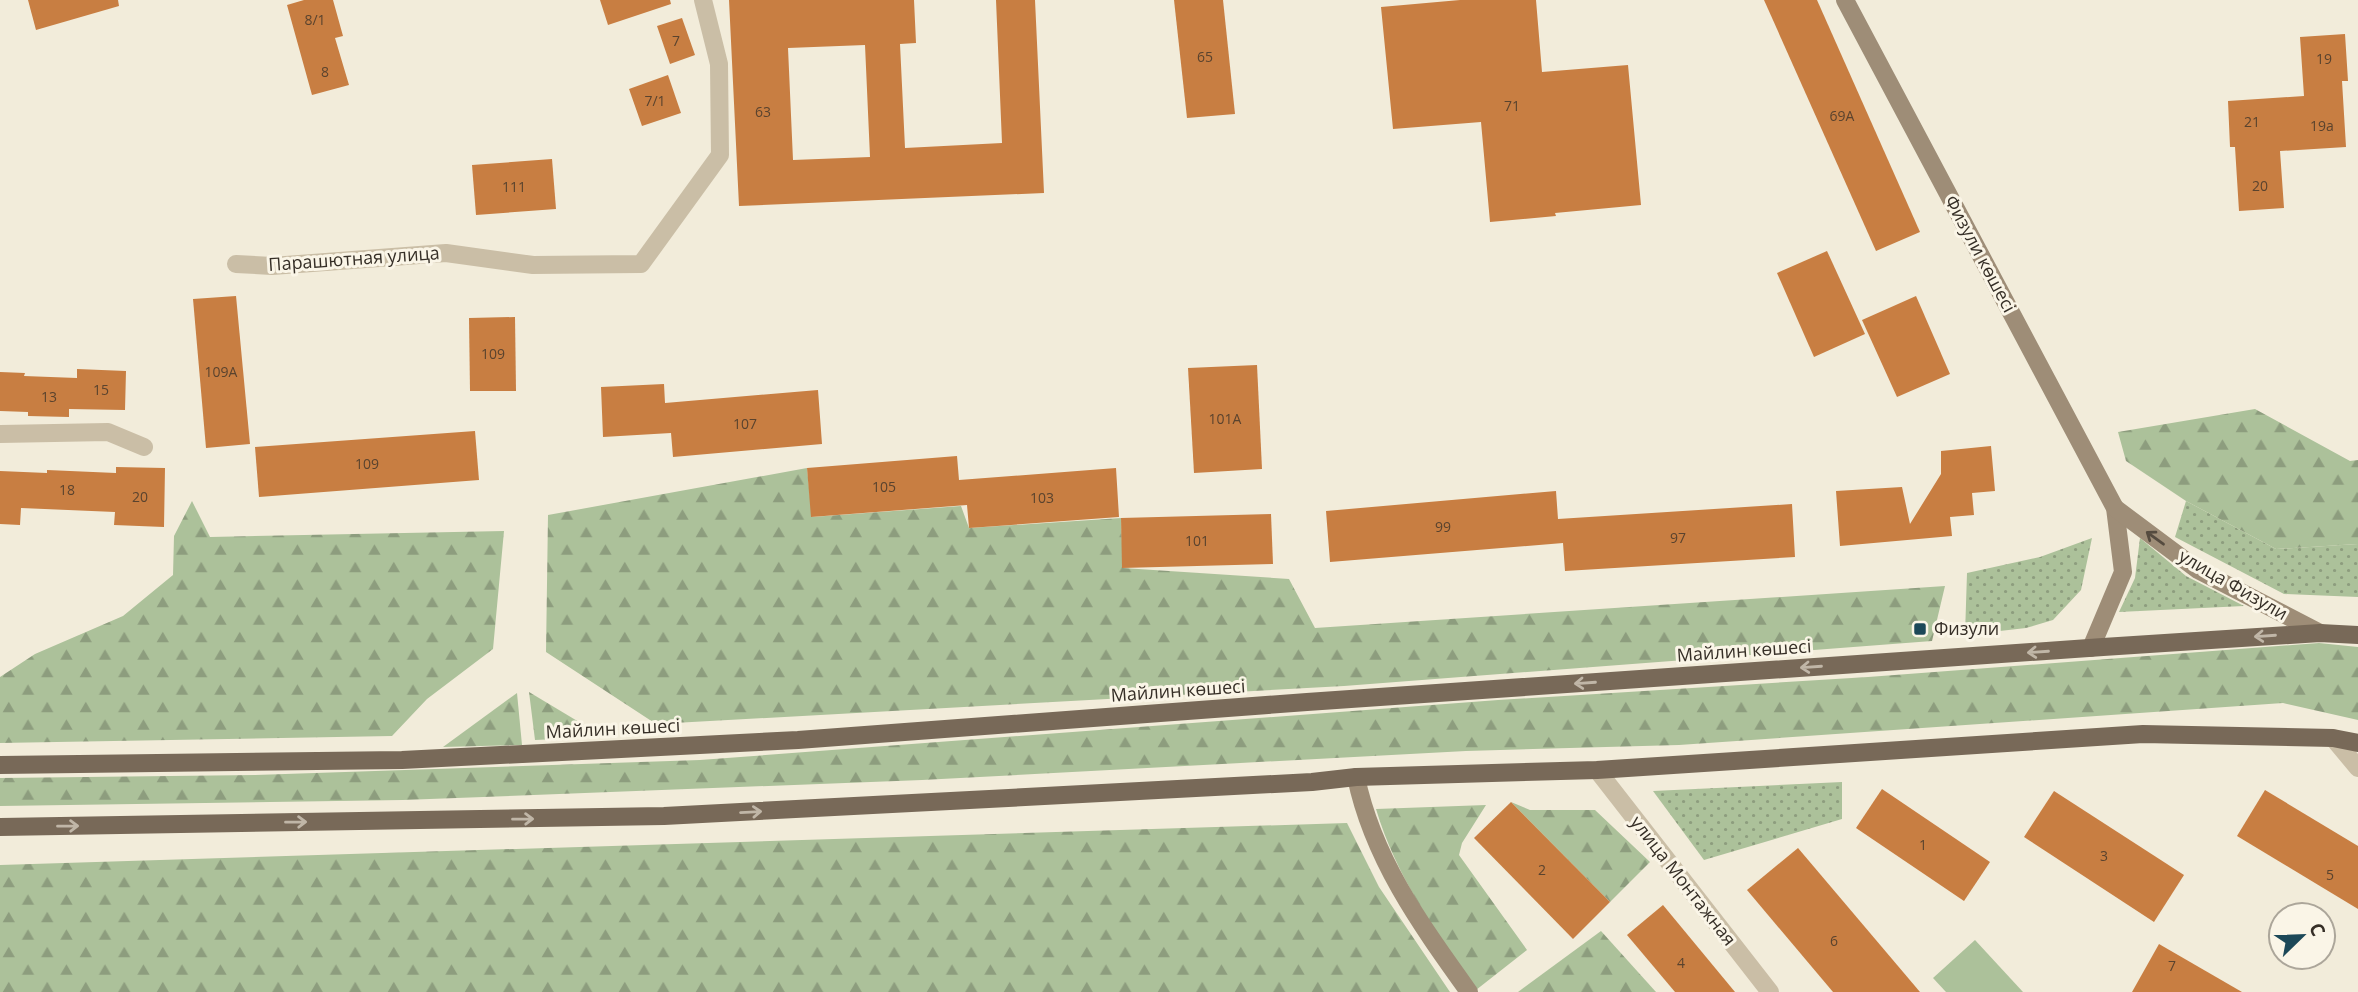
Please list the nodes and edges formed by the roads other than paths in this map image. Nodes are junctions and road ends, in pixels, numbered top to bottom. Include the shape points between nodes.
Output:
1 (703, 0) edge
2 (1845, 0) edge
3 (236, 264) dead end
4 (0, 434) edge
5 (144, 447) dead end
6 (2115, 508) junction
7 (2320, 633) junction
8 (2358, 635) edge
9 (2091, 648) junction
10 (2333, 738) junction
11 (2358, 743) edge
12 (0, 765) edge
13 (2358, 768) edge
14 (1597, 769) junction
15 (1356, 777) junction
16 (0, 827) edge
17 (1469, 992) edge
18 (1770, 992) edge

1 - 3 street, Парашютная улица via 719,64 720,155 641,264 533,265 446,253 272,266
2 - 6 street, Физули көшесі
4 - 5 street via 108,432
7 -> 6 street, улица Физули via 2198,570
6 - 9 street via 2123,572
7 - 8 main road, Майлин көшесі
7 -> 9 main road, Майлин көшесі
9 -> 12 main road, Майлин көшесі via 798,740 402,760
10 - 11 main road
10 - 13 street
10 - 14 main road via 2143,734
14 - 15 main road
14 - 18 street, улица Монтажная
16 -> 15 main road via 664,816
15 - 17 street via 1384,861 1416,918

